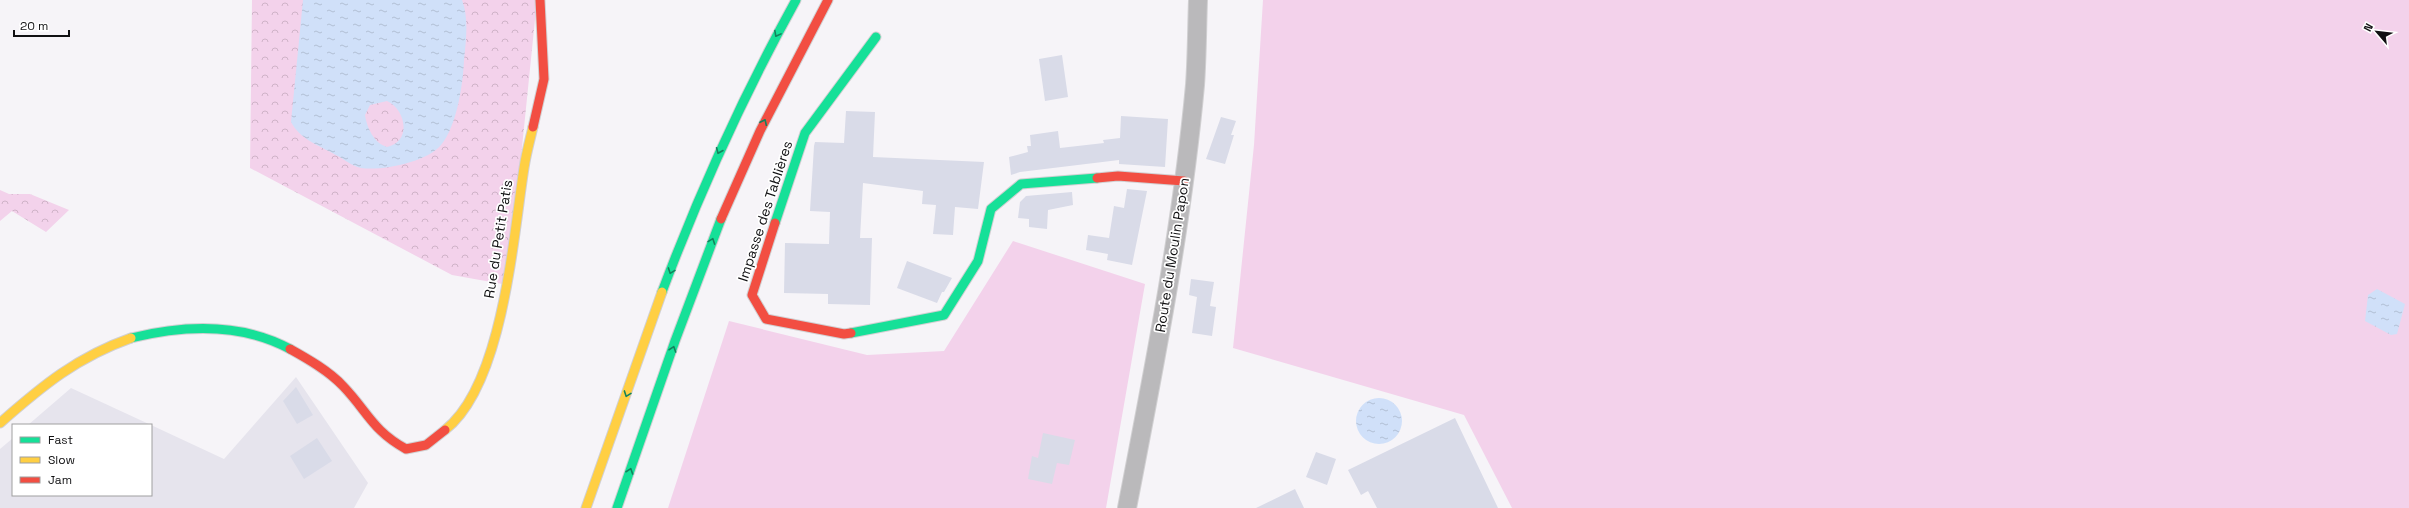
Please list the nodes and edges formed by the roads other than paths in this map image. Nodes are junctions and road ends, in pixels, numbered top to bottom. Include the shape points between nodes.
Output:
1 (540, 0) edge
2 (796, 0) edge
3 (828, 0) edge
4 (1198, 0) edge
5 (876, 37) dead end
6 (1184, 181) junction
7 (0, 423) edge
8 (586, 508) edge
9 (616, 508) edge
10 (1127, 508) edge

1 - 7 main road, Rue du Petit Patis via 544,79 524,166 508,285 484,372 475,393 449,427 426,445 406,449 384,436 337,380 304,357 268,339 224,329 184,328 143,333 100,349 55,376
2 -> 8 main road via 723,141 683,238
9 -> 3 main road via 734,187 780,88
4 - 6 street, Route du Moulin Papon via 1195,84
5 - 6 main road, Impasse des Tablières via 806,133 752,295 766,319 844,334 944,315 978,261 991,209 1021,184 1118,176
6 - 10 street, Route du Moulin Papon via 1158,347

